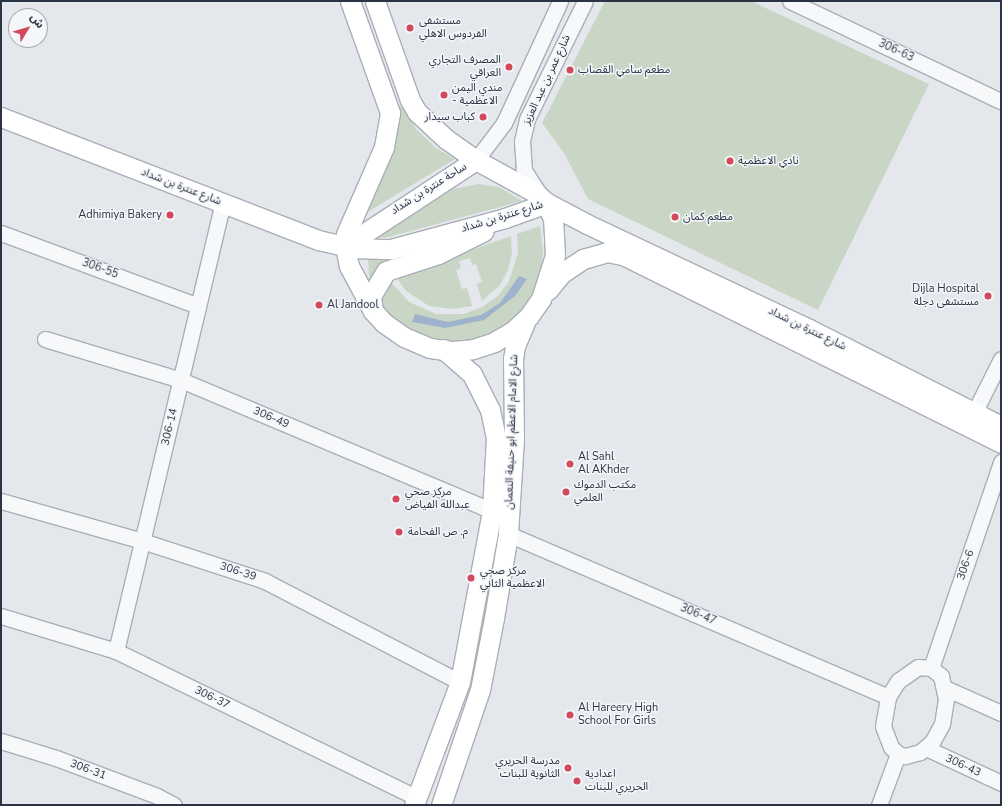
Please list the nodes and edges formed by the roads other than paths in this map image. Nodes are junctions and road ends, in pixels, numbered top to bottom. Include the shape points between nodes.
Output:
1 (350, 1) edge
2 (375, 1) edge
3 (560, 1) edge
4 (585, 1) edge
5 (790, 1) edge
6 (1001, 101) edge
7 (1, 117) edge
8 (476, 160) junction
9 (223, 203) junction
10 (547, 203) junction
11 (505, 218) junction
12 (1, 233) edge
13 (345, 246) junction
14 (541, 299) junction
15 (198, 306) junction
16 (373, 311) junction
17 (529, 316) junction
18 (45, 339) dead end
19 (443, 349) junction
20 (1001, 359) edge
21 (181, 380) junction
22 (974, 413) junction
23 (1001, 426) edge
24 (1001, 443) edge
25 (1001, 462) edge
26 (1, 501) edge
27 (492, 511) junction
28 (508, 534) junction
29 (142, 541) junction
30 (1, 616) edge
31 (116, 651) junction
32 (931, 668) junction
33 (460, 682) junction
34 (945, 688) junction
35 (888, 697) junction
36 (1001, 712) edge
37 (1, 741) edge
38 (926, 748) junction
39 (898, 754) junction
40 (1001, 783) edge
41 (415, 802) edge
42 (174, 805) edge
43 (441, 805) edge
44 (878, 805) edge

1 - 13 main road via 390,113 384,147 350,224
2 - 8 main road via 410,100 417,112 446,139
3 - 8 street, شارع عمر بن عبد العزيز via 504,123
4 - 10 street, شارع عمر بن عبد العزيز via 527,119 522,141 524,170
5 - 6 street, 306-63
7 - 9 main road, شارع عنترة بن شداد
8 - 10 main road, ساحة عنترة بن شداد via 516,180
8 - 13 main road, ساحة عنترة بن شداد
9 - 13 main road, شارع عنترة بن شداد via 318,240
9 - 15 street, 306-14
10 - 11 main road, شارع عنترة بن شداد
10 - 14 main road via 556,235 555,255
10 - 22 main road, شارع عنترة بن شداد via 802,326
11 - 13 main road, شارع عنترة بن شداد via 391,249
11 - 16 main road via 470,240 386,272 371,296
12 - 15 street, 306-55
13 - 16 main road via 349,266
14 - 17 main road
14 - 24 main road, شارع عنترة بن شداد via 562,273 582,259 608,252 623,255
15 - 21 street, 306-14
16 - 19 main road via 384,323 404,337 430,348
17 - 19 main road via 513,331 494,342 473,349
17 - 28 main road, شارع الامام الاعظم ابو حنيفة النعمان via 520,332 513,359 514,438
18 - 21 street, 306-49
19 - 27 main road, شارع الامام الاعظم ابو حنيفة النعمان via 472,374 490,410 496,438
20 - 22 street
21 - 27 street, 306-49
21 - 29 street, 306-14
22 - 23 main road, شارع عنترة بن شداد
25 - 32 street, 306-6
26 - 29 street, 306-39
27 - 33 main road, شارع الامام الاعظم ابو حنيفة النعمان
28 - 35 street, 306-47
28 - 43 main road, شارع الامام الاعظم ابو حنيفة النعمان via 480,690
29 - 31 street, 306-14
29 - 33 street, 306-39 via 265,581
30 - 31 street, 306-37
31 - 41 street, 306-37
32 - 34 street via 940,676
32 - 35 street via 918,667 908,673 898,681
33 - 41 main road, شارع الامام الاعظم ابو حنيفة النعمان
34 - 36 street
34 - 38 street via 942,724
35 - 39 street via 883,726 886,739
37 - 42 street, 306-31 via 78,766
38 - 39 street via 913,755
38 - 40 street, 306-43
39 - 44 street

